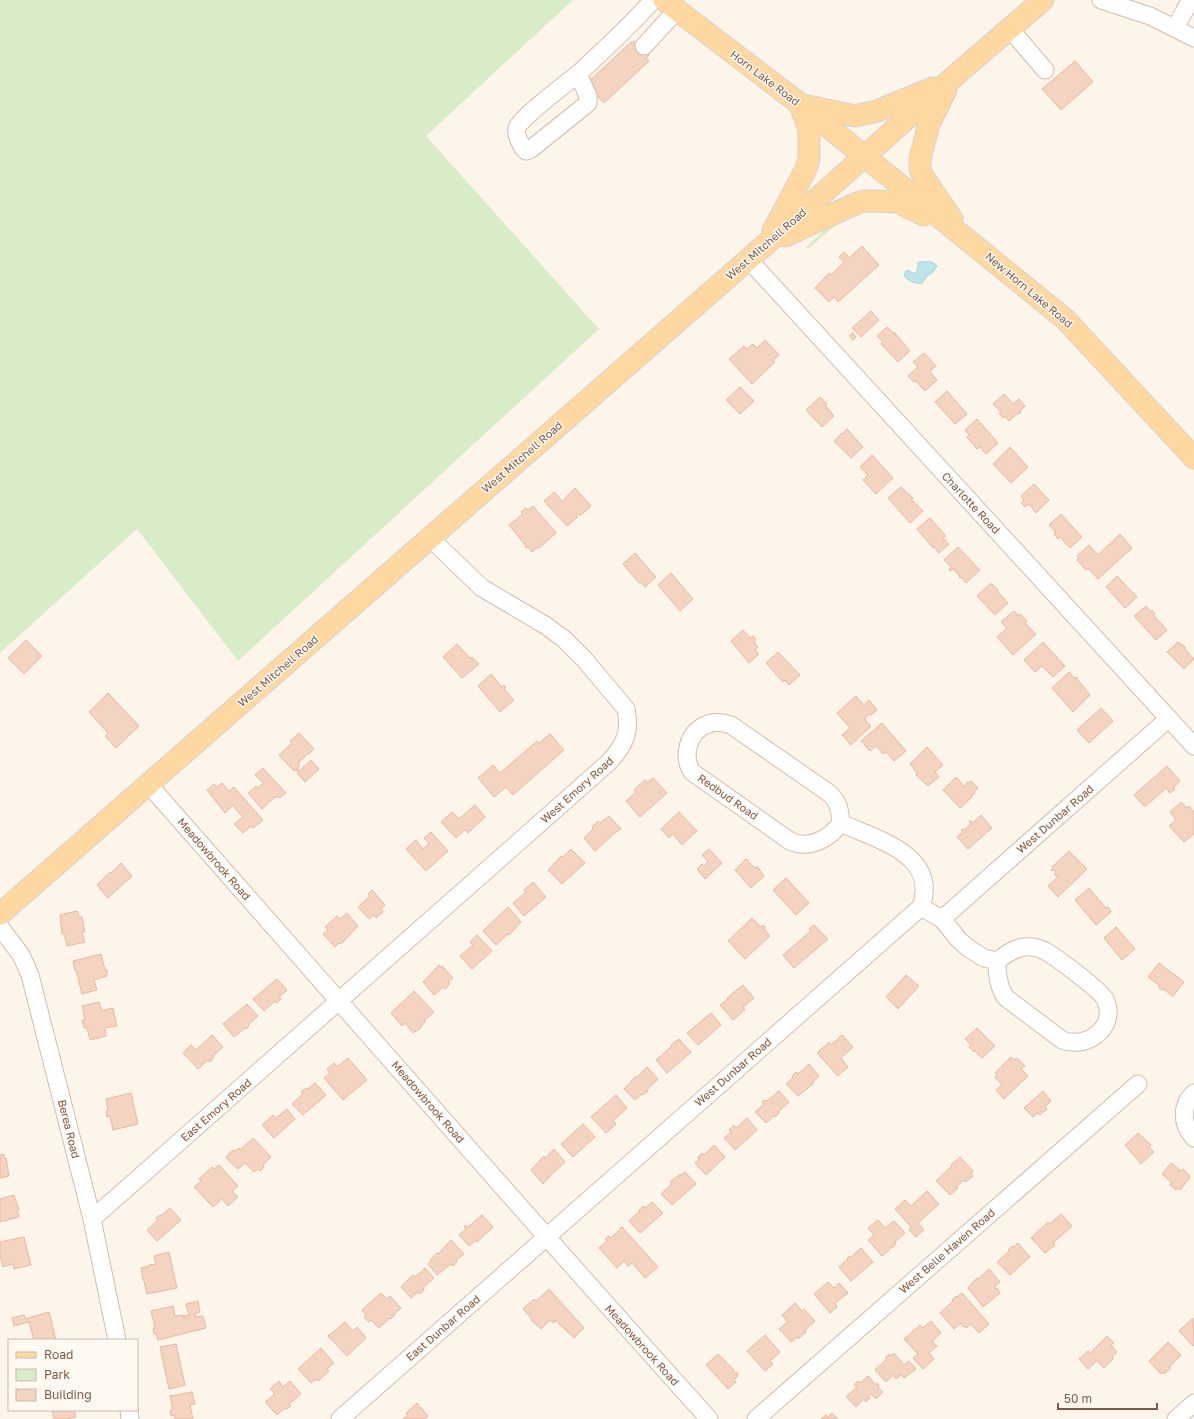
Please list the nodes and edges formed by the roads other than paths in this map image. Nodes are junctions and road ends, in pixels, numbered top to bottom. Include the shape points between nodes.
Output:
1 (653, 0) edge
2 (1043, 0) edge
3 (1101, 0) edge
4 (1191, 0) edge
5 (670, 5) edge
6 (1175, 28) junction
7 (1010, 29) junction
8 (1194, 38) edge
9 (644, 46) dead end
10 (1045, 70) dead end
11 (578, 74) junction
12 (950, 80) junction
13 (800, 104) junction
14 (864, 157) junction
15 (964, 236) junction
16 (766, 244) junction
17 (748, 259) junction
18 (1194, 458) edge
19 (430, 538) junction
20 (1168, 718) junction
21 (1194, 746) edge
22 (149, 785) junction
23 (841, 823) junction
24 (921, 907) junction
25 (0, 914) edge
26 (942, 919) junction
27 (0, 927) edge
28 (997, 961) junction
29 (340, 1001) junction
30 (1138, 1084) dead end
31 (1194, 1093) edge
32 (1194, 1138) edge
33 (92, 1219) junction
34 (546, 1238) junction
35 (117, 1339) edge
36 (1194, 1403) edge
37 (340, 1419) edge
38 (708, 1419) edge
39 (756, 1419) edge
40 (1176, 1419) edge

1 - 11 street
2 - 7 main road, West Mitchell Road
3 - 6 street via 1150,16
4 - 6 street
5 - 9 street
5 - 13 main road, Horn Lake Road
6 - 8 street
7 - 10 street
7 - 12 main road, West Mitchell Road
11 - 11 street via 520,124 517,133 523,148 531,149 588,103 588,96
12 - 13 main road via 865,115 855,116
12 - 14 main road, West Mitchell Road
12 - 15 main road via 929,124 920,158 920,169
13 - 14 main road, Horn Lake Road
13 - 16 main road via 809,129 809,159
14 - 15 main road, New Horn Lake Road
14 - 16 main road, West Mitchell Road
15 - 16 main road via 897,202 864,201
15 - 18 main road, New Horn Lake Road via 1065,319
16 - 17 main road, West Mitchell Road
17 - 19 main road, West Mitchell Road
17 - 20 street, Charlotte Road
19 - 22 main road, West Mitchell Road
19 - 29 street, West Emory Road via 482,588 544,625 574,649 626,709 629,721 627,733 618,752 608,764
20 - 21 street, Charlotte Road
20 - 26 street, West Dunbar Road
22 - 25 main road, West Mitchell Road
22 - 29 street, Meadowbrook Road
23 - 23 street, Redbud Road via 838,804 831,794 731,725 725,722 711,723 693,734 687,758 692,772 790,841 805,845 821,841 833,833
23 - 24 street via 892,845 910,859 919,870 924,883
24 - 26 street
24 - 34 street, West Dunbar Road
26 - 28 street via 968,948 984,958
27 - 33 street, Berea Road via 21,955 30,975
28 - 28 street via 998,979 1005,997 1062,1040 1069,1043 1087,1041 1103,1028 1109,1010 1105,998 1050,954 1037,948 1024,947
29 - 33 street, East Emory Road
29 - 34 street, Meadowbrook Road
30 - 39 street, West Belle Haven Road
31 - 32 street via 1187,1101 1184,1113 1186,1125
33 - 35 street, Berea Road
34 - 37 street, East Dunbar Road
34 - 38 street, Meadowbrook Road
36 - 40 street

